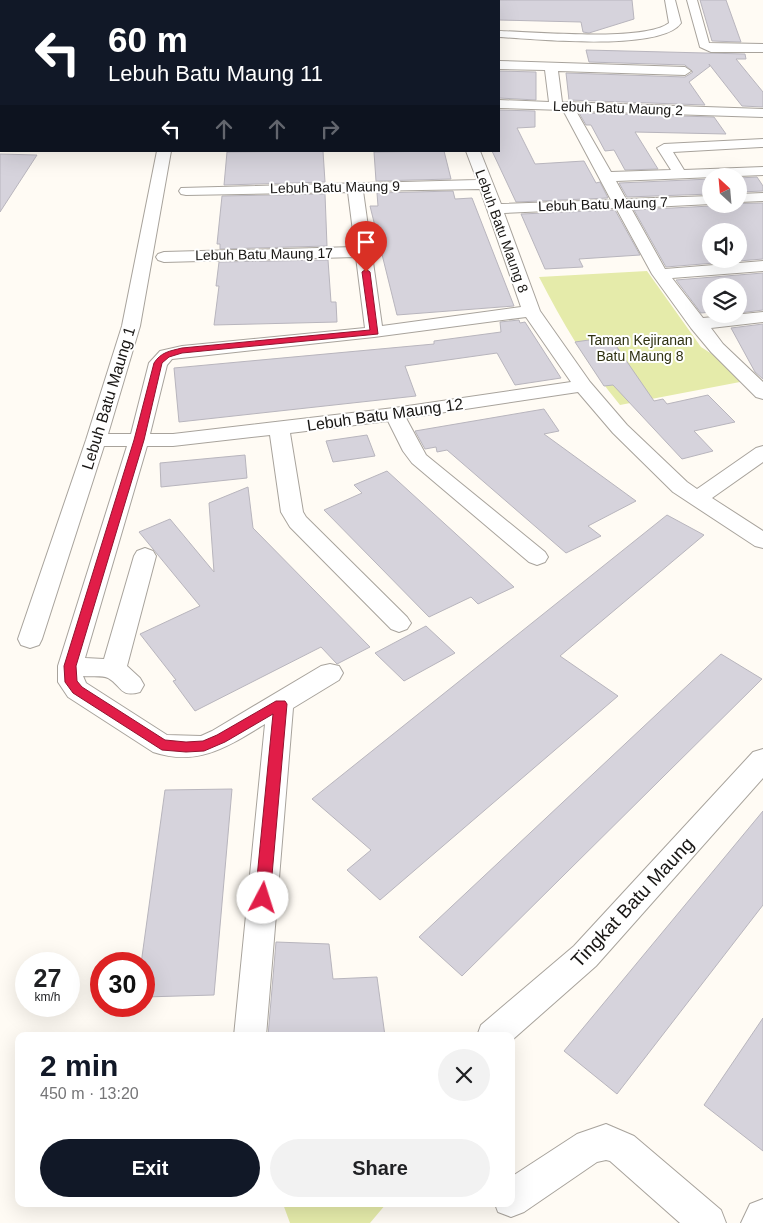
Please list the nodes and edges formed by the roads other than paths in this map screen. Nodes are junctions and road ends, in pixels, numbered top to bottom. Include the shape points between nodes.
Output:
1 (670, 0) edge
2 (692, 0) edge
3 (500, 34) edge
4 (763, 48) edge
5 (500, 65) edge
6 (551, 66) junction
7 (686, 71) dead end
8 (500, 104) edge
9 (561, 106) junction
10 (736, 112) junction
11 (763, 113) edge
12 (762, 144) edge
13 (164, 152) edge
14 (472, 152) edge
15 (763, 171) edge
16 (680, 174) junction
17 (606, 177) junction
18 (485, 184) junction
19 (355, 187) junction
20 (186, 191) dead end
21 (763, 197) edge
22 (748, 198) edge
23 (702, 200) edge
24 (620, 204) junction
25 (495, 209) junction
26 (363, 252) junction
27 (164, 257) dead end
28 (763, 266) edge
29 (660, 274) junction
30 (531, 311) junction
31 (763, 317) edge
32 (697, 324) junction
33 (374, 332) junction
34 (582, 386) junction
35 (763, 393) edge
36 (394, 414) junction
37 (279, 428) junction
38 (96, 440) junction
39 (139, 440) junction
40 (763, 452) edge
41 (697, 499) junction
42 (763, 541) edge
43 (145, 556) dead end
44 (537, 557) dead end
45 (399, 623) dead end
46 (30, 638) dead end
47 (70, 666) junction
48 (330, 673) dead end
49 (280, 704) junction
50 (763, 760) edge
51 (250, 1032) edge
52 (498, 1032) edge
53 (515, 1197) edge
54 (763, 1217) edge
55 (708, 1223) edge
56 (759, 1223) edge

1 - 3 street via 675,23 672,28 639,38
2 - 4 street via 704,45 711,48
5 - 6 street
6 - 7 street
6 - 9 street
8 - 9 street, Lebuh Batu Maung 2
9 - 10 street, Lebuh Batu Maung 2
9 - 17 street
10 - 11 street, Lebuh Batu Maung 2
10 - 12 street
12 - 16 street via 664,148
13 - 38 street, Lebuh Batu Maung 1 via 130,326
14 - 18 street, Lebuh Batu Maung 8
15 - 16 street
16 - 17 street
17 - 24 street
18 - 19 street, Lebuh Batu Maung 9
18 - 25 street, Lebuh Batu Maung 8
19 - 20 street, Lebuh Batu Maung 9
19 - 26 street
21 - 22 street
23 - 24 street, Lebuh Batu Maung 7
24 - 25 street, Lebuh Batu Maung 7
24 - 29 street
25 - 30 street, Lebuh Batu Maung 8
26 - 27 street, Lebuh Batu Maung 17
26 - 33 street
28 - 29 street
29 - 32 street
30 - 33 street
30 - 34 street
31 - 32 street
32 - 35 street
33 - 39 street via 166,355 158,363
34 - 36 street, Lebuh Batu Maung 12
34 - 41 street via 620,429 680,487
36 - 37 street, Lebuh Batu Maung 12
36 - 44 street via 419,459
37 - 39 street, Lebuh Batu Maung 12 via 173,440
37 - 45 street via 292,512 298,522
38 - 39 street, Lebuh Batu Maung 12
38 - 46 street, Lebuh Batu Maung 1
39 - 47 street
40 - 41 street
41 - 42 street
43 - 47 street via 122,677
47 - 49 street via 71,682 77,690 162,745 204,746
48 - 49 street
49 - 51 street
50 - 52 street, Tingkat Batu Maung via 584,956
53 - 55 street via 589,1146 606,1142 622,1148
54 - 56 street

